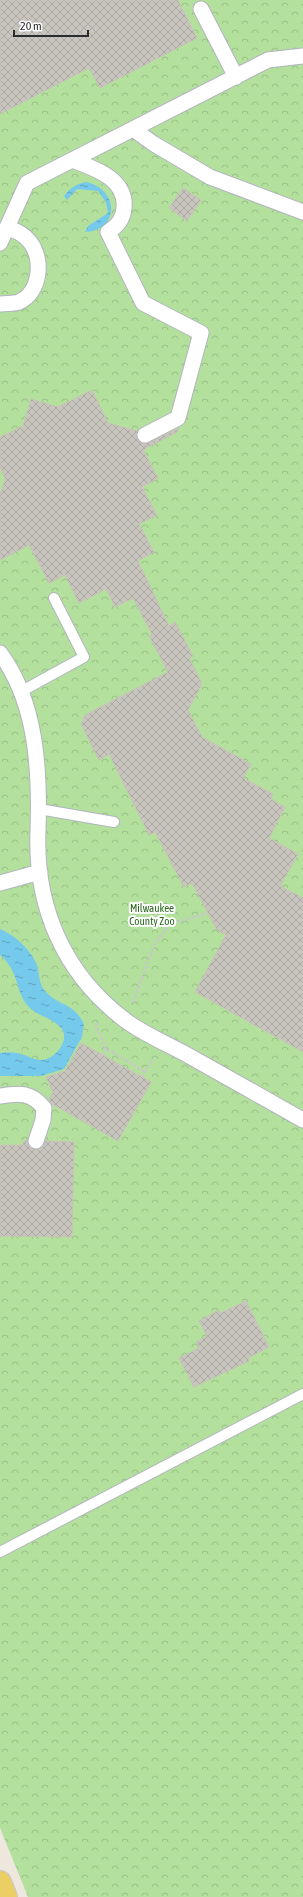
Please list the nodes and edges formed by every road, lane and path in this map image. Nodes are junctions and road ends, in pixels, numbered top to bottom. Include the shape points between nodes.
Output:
1 (201, 9) dead end
2 (303, 56) edge
3 (236, 77) junction
4 (133, 129) junction
5 (72, 160) junction
6 (303, 212) edge
7 (7, 227) junction
8 (0, 243) edge
9 (0, 304) edge
10 (145, 435) dead end
11 (54, 598) dead end
12 (0, 653) edge
13 (22, 691) junction
14 (39, 808) junction
15 (114, 822) dead end
16 (40, 872) junction
17 (0, 883) edge
18 (208, 913) dead end
19 (126, 1021) junction
20 (99, 1036) dead end
21 (106, 1049) junction
22 (103, 1055) dead end
23 (145, 1072) dead end
24 (0, 1096) edge
25 (303, 1120) edge
26 (36, 1141) dead end
27 (303, 1394) edge
28 (0, 1552) edge
29 (0, 1882) edge
30 (6, 1897) edge

1 - 3 street
2 - 3 street via 268,60
3 - 4 street
4 - 5 street
4 - 6 street via 210,177
5 - 7 street via 26,183
5 - 10 street via 110,178 123,193 124,213 119,223 108,232 143,304 202,333 178,418
7 - 8 street
7 - 9 street via 20,233 31,244 39,278 31,293 18,302
11 - 13 lane via 84,657
12 - 13 street
13 - 14 street via 36,749
14 - 15 lane
14 - 16 street
16 - 17 street
16 - 19 street via 42,891 56,933 73,968 94,993
18 - 19 path via 170,924 155,943
19 - 25 street
20 - 21 path
21 - 22 path
21 - 23 path
24 - 26 street via 26,1094 37,1100 44,1108
27 - 28 lane
29 - 30 main road

